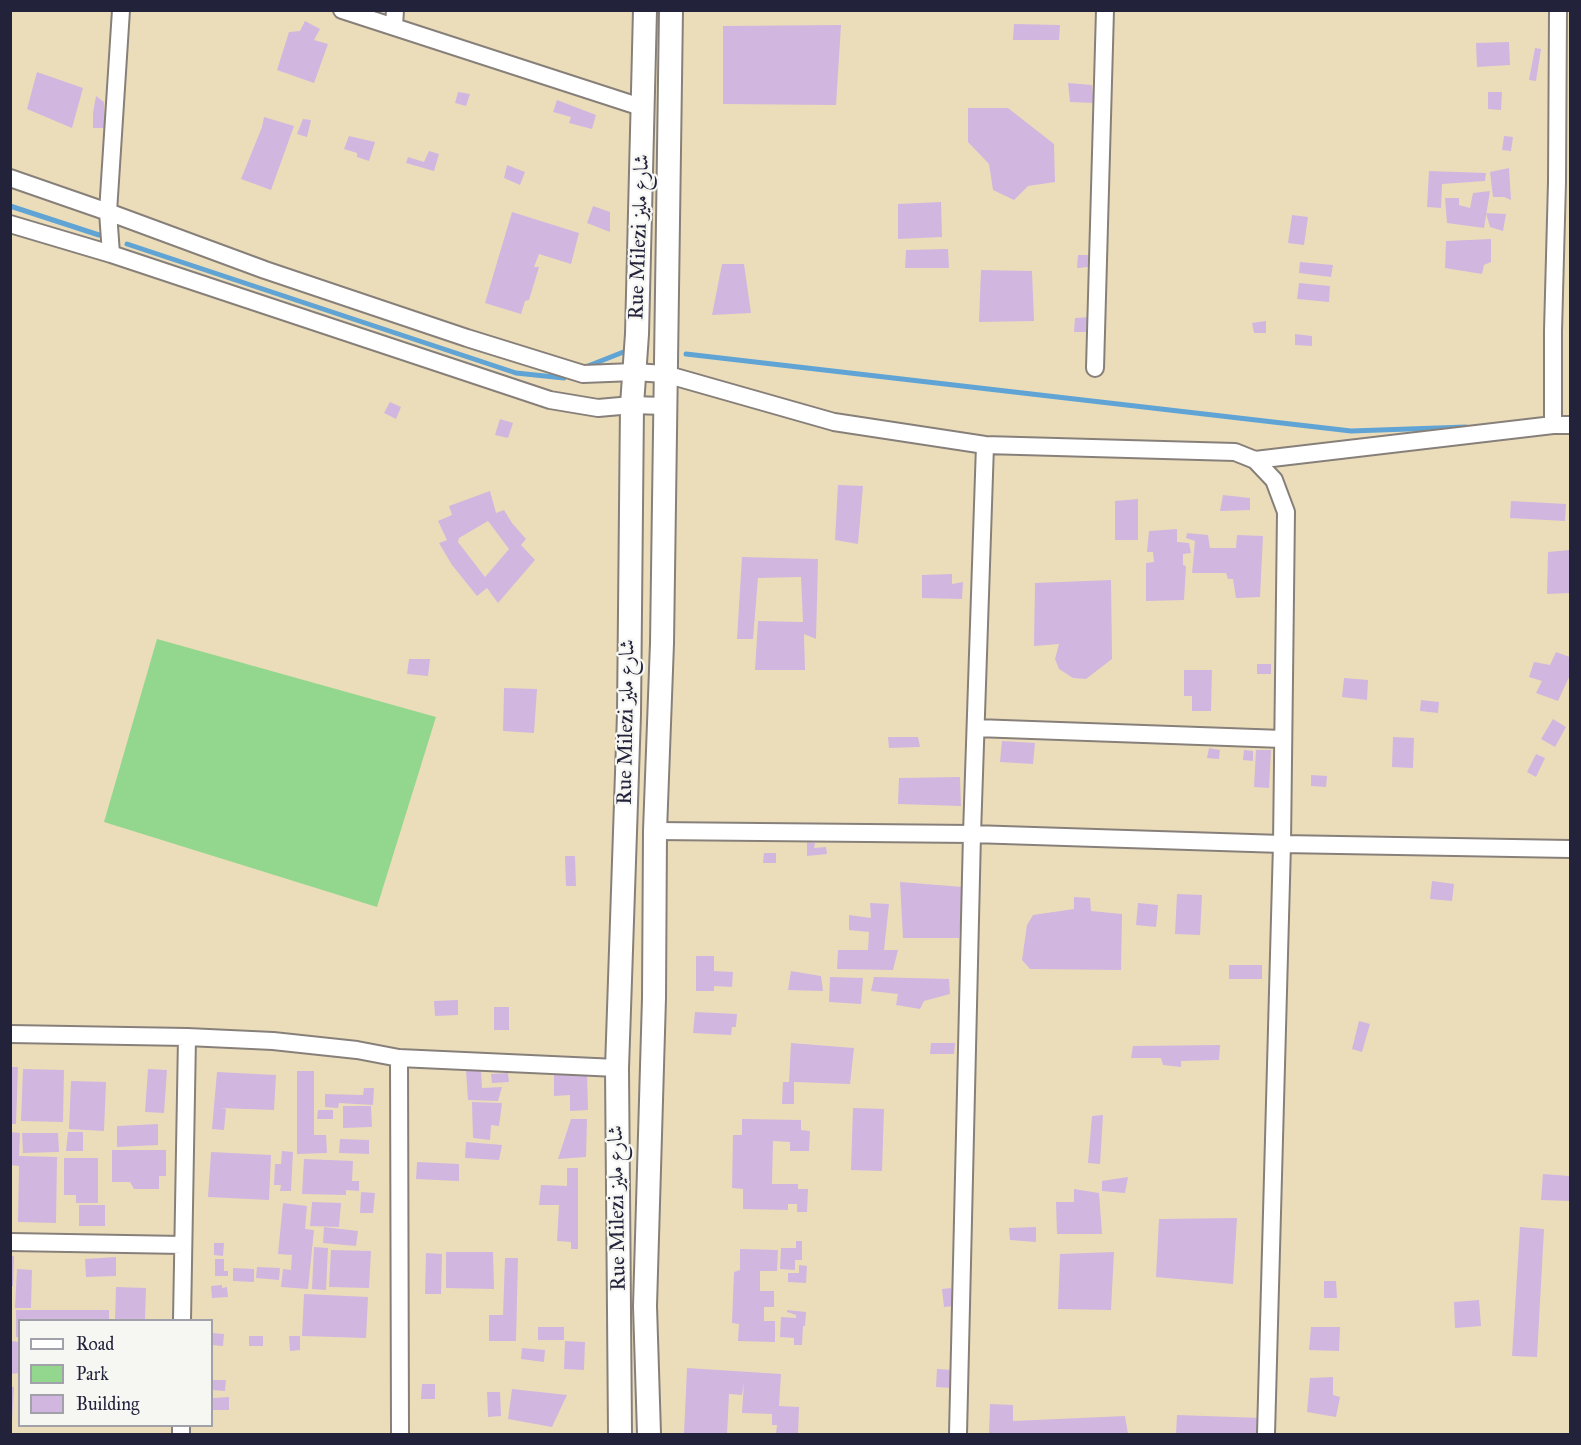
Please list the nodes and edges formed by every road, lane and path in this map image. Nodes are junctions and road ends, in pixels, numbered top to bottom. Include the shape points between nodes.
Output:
1 (121, 10) edge
2 (342, 10) edge
3 (645, 10) edge
4 (670, 10) edge
5 (1105, 10) edge
6 (1558, 10) edge
7 (394, 18) edge
8 (644, 108) junction
9 (10, 178) edge
10 (1564, 183) edge
11 (108, 212) junction
12 (10, 224) edge
13 (111, 254) junction
14 (1095, 368) dead end
15 (634, 372) junction
16 (665, 374) junction
17 (632, 405) junction
18 (664, 406) junction
19 (1562, 425) edge
20 (985, 445) junction
21 (1255, 460) junction
22 (976, 728) junction
23 (1283, 739) junction
24 (655, 831) junction
25 (972, 834) junction
26 (1282, 844) junction
27 (1570, 849) edge
28 (10, 1034) edge
29 (187, 1037) junction
30 (399, 1058) junction
31 (617, 1068) junction
32 (10, 1242) edge
33 (183, 1245) junction
34 (182, 1319) edge
35 (400, 1434) edge
36 (620, 1434) edge
37 (649, 1434) edge
38 (958, 1434) edge
39 (1266, 1434) edge

1 - 11 street
2 - 7 street
3 - 8 street, Rue Milezi شارع مليز
4 - 16 street, Rue Milezi شارع مليز
5 - 14 street
6 - 10 street
7 - 8 street
8 - 15 street, Rue Milezi شارع مليز
9 - 11 street
10 - 19 street via 1553,331
11 - 13 street
11 - 15 street via 265,270 551,365 583,374
12 - 13 street
13 - 17 street via 550,400 598,408
15 - 16 street
15 - 17 street, Rue Milezi شارع مليز
16 - 18 street, Rue Milezi شارع مليز
16 - 20 street via 834,422
17 - 18 street
17 - 31 street, Rue Milezi شارع مليز via 629,714
18 - 24 street, Rue Milezi شارع مليز via 662,643
19 - 21 street
20 - 21 street via 1235,452
20 - 22 street
21 - 23 street via 1274,480 1286,512
22 - 23 street
22 - 25 street
23 - 26 street
24 - 25 street
24 - 37 street, Rue Milezi شارع مليز via 645,1306
25 - 26 street
25 - 38 street
26 - 27 street
26 - 39 street
28 - 29 street
29 - 30 street via 346,1048
29 - 33 street
30 - 31 street
30 - 35 street
31 - 36 street, Rue Milezi شارع مليز
32 - 33 street
33 - 34 street

